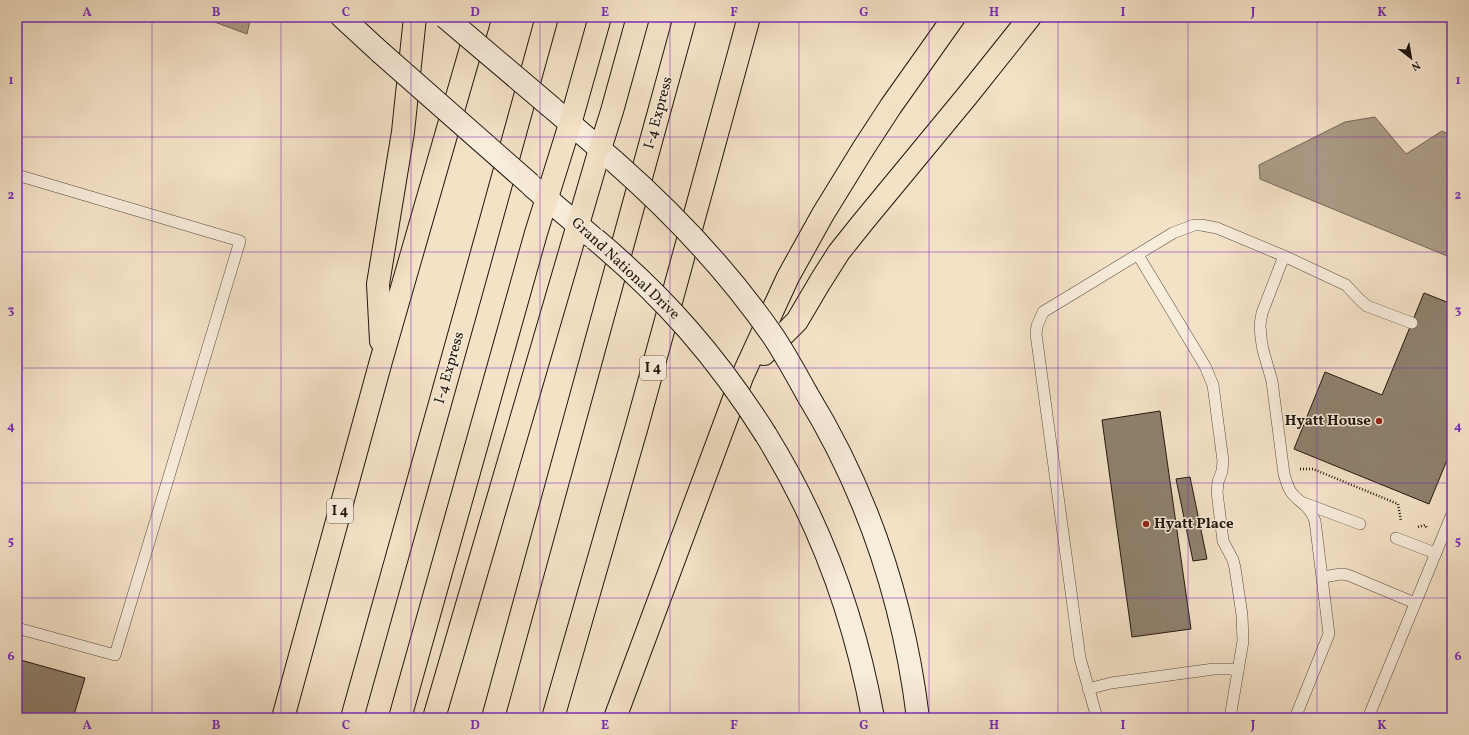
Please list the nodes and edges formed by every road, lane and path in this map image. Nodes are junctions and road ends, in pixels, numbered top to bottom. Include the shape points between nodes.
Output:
1 (342, 17) edge
2 (415, 17) edge
3 (445, 17) edge
4 (480, 17) edge
5 (547, 17) edge
6 (600, 17) edge
7 (638, 17) edge
8 (685, 17) edge
9 (750, 17) edge
10 (954, 17) edge
11 (1030, 17) edge
12 (570, 124) junction
13 (607, 156) junction
14 (17, 175) edge
15 (547, 198) junction
16 (578, 225) junction
17 (1138, 255) junction
18 (1284, 256) junction
19 (1412, 323) dead end
20 (381, 361) junction
21 (742, 376) junction
22 (1295, 470) dead end
23 (1304, 503) junction
24 (1452, 514) edge
25 (1360, 524) dead end
26 (1403, 526) dead end
27 (1416, 528) dead end
28 (1427, 528) dead end
29 (1396, 538) dead end
30 (1435, 553) junction
31 (1323, 577) junction
32 (1415, 603) junction
33 (17, 628) edge
34 (1238, 671) junction
35 (1088, 689) junction
36 (283, 718) edge
37 (352, 718) edge
38 (400, 718) edge
39 (434, 718) edge
40 (493, 718) edge
41 (553, 718) edge
42 (615, 718) edge
43 (873, 718) edge
44 (918, 718) edge
45 (1098, 718) edge
46 (1230, 718) edge
47 (1295, 718) edge
48 (1368, 718) edge

1 - 15 street, Grand National Drive, bridge
2 - 20 highway via 402,132 378,284
3 - 12 street, bridge
4 - 20 highway, I 4
5 - 37 highway, I-4 Express
6 - 12 highway
7 - 13 highway via 612,111
8 - 40 highway, I-4 Express
9 - 41 highway, I 4
10 - 21 highway via 878,125 823,214 788,277
11 - 21 highway via 840,252 798,321
12 - 13 street
12 - 15 highway
13 - 16 highway
13 - 44 street, bridge via 672,215 721,268 772,335 823,420 861,497 875,534 899,616
14 - 33 lane via 240,241 115,655
15 - 16 street, Grand National Drive
15 - 38 highway
16 - 39 highway
16 - 43 street, Grand National Drive, bridge via 648,286 692,332 730,381 766,435 795,485 831,564 858,645
17 - 18 lane via 1180,230 1202,225 1217,228
17 - 34 lane via 1205,366 1213,385 1223,460 1217,487 1222,536 1234,564 1243,628
17 - 35 lane via 1051,307 1044,312 1037,326 1037,342 1080,658
18 - 19 lane via 1346,285 1367,306
18 - 23 lane via 1262,312 1261,338 1272,381 1284,474 1291,492
20 - 36 highway, I 4
21 - 42 highway
22 - 26 path via 1313,469 1398,504 1399,518
23 - 25 lane
23 - 31 lane via 1315,521
24 - 30 lane
27 - 28 path via 1425,525
29 - 30 lane
30 - 32 lane
31 - 32 lane via 1348,575
31 - 47 lane via 1329,634
32 - 48 lane
34 - 35 lane via 1214,669 1111,683
34 - 46 lane
35 - 45 lane

